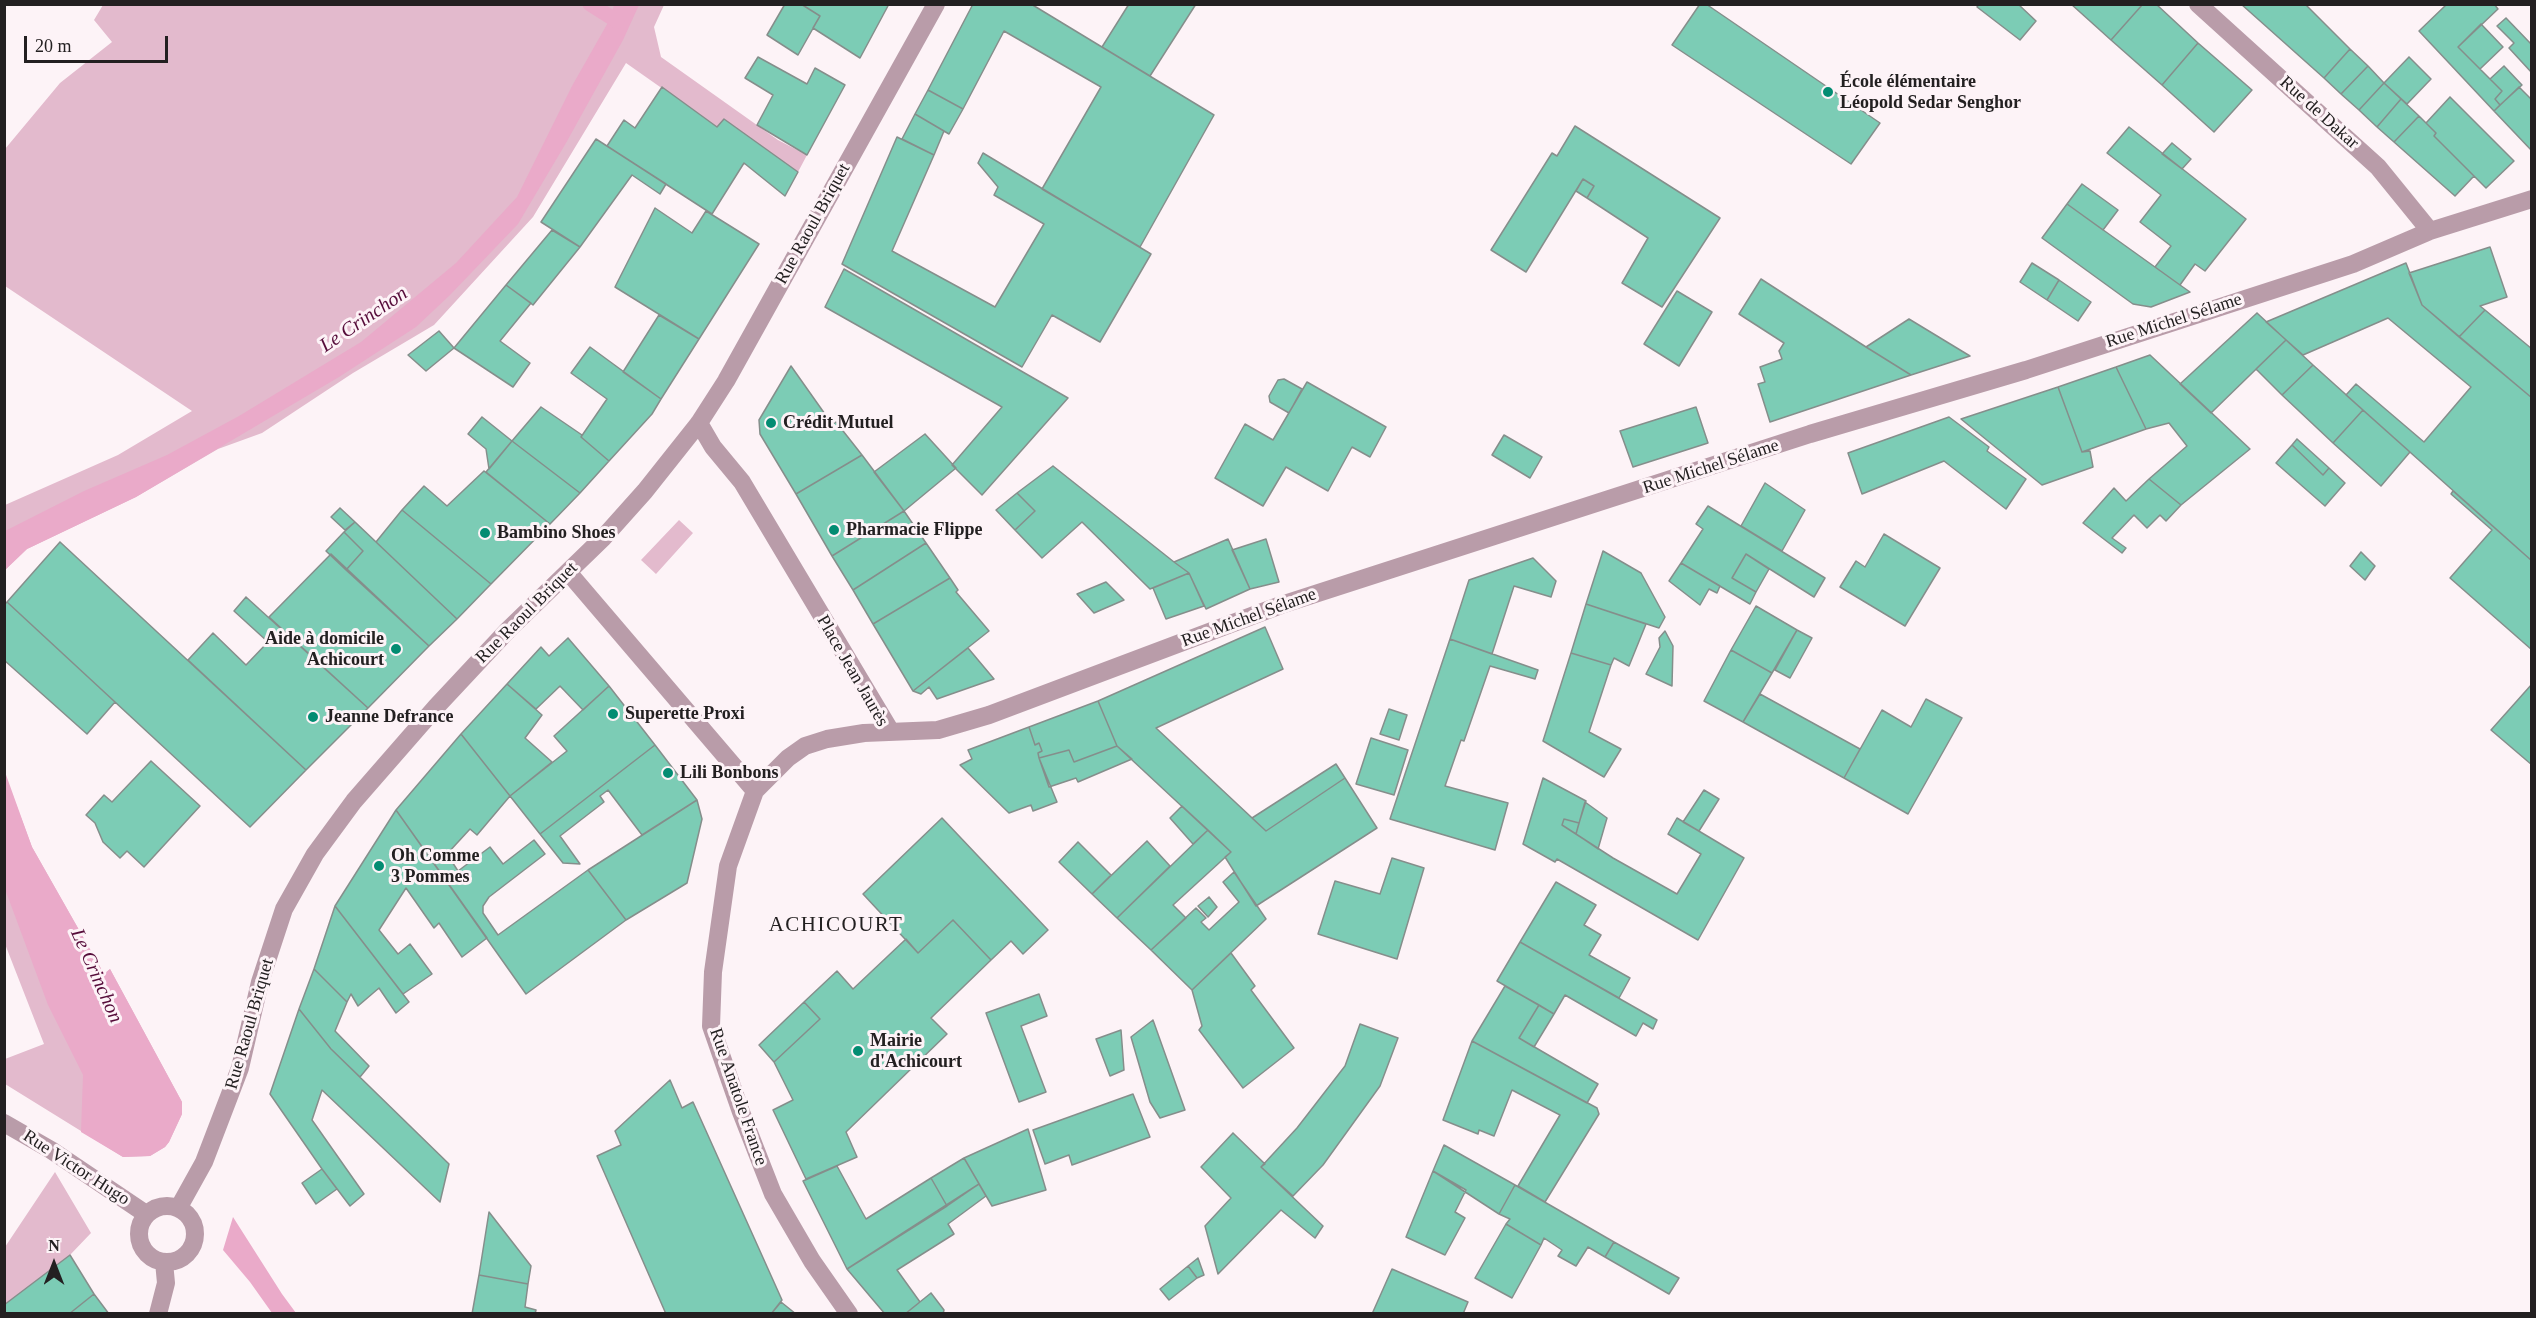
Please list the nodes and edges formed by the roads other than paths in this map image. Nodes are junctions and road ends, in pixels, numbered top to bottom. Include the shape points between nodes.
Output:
1 (936, 4) edge
2 (2198, 4) edge
3 (2532, 199) edge
4 (2430, 231) junction
5 (699, 423) junction
6 (568, 572) junction
7 (890, 730) junction
8 (755, 791) junction
9 (4, 1123) edge
10 (179, 1207) junction
11 (146, 1214) junction
12 (164, 1262) junction
13 (158, 1314) edge
14 (849, 1314) edge

1 - 5 street, Rue Raoul Briquet
2 - 4 street, Rue de Dakar via 2378,166
3 - 4 street, Rue Michel Sélame
4 - 7 street, Rue Michel Sélame via 2353,264 1281,605 989,715 938,730
5 - 6 street, Rue Raoul Briquet via 645,491
5 - 7 street, Place Jean Jaurès via 742,482
6 - 8 street
6 - 10 street, Rue Raoul Briquet via 436,707 354,801 315,854 284,909 260,982 240,1068 204,1162
7 - 8 street, Place Jean Jaurès via 805,746
8 - 14 street, Rue Anatole France via 728,866 713,972 711,1026 773,1194
9 - 11 street, Rue Victor Hugo
10 - 11 street via 155,1207
10 - 12 street via 193,1221 195,1241 184,1258
11 - 12 street via 139,1229 141,1244 150,1256
12 - 13 street via 166,1283

